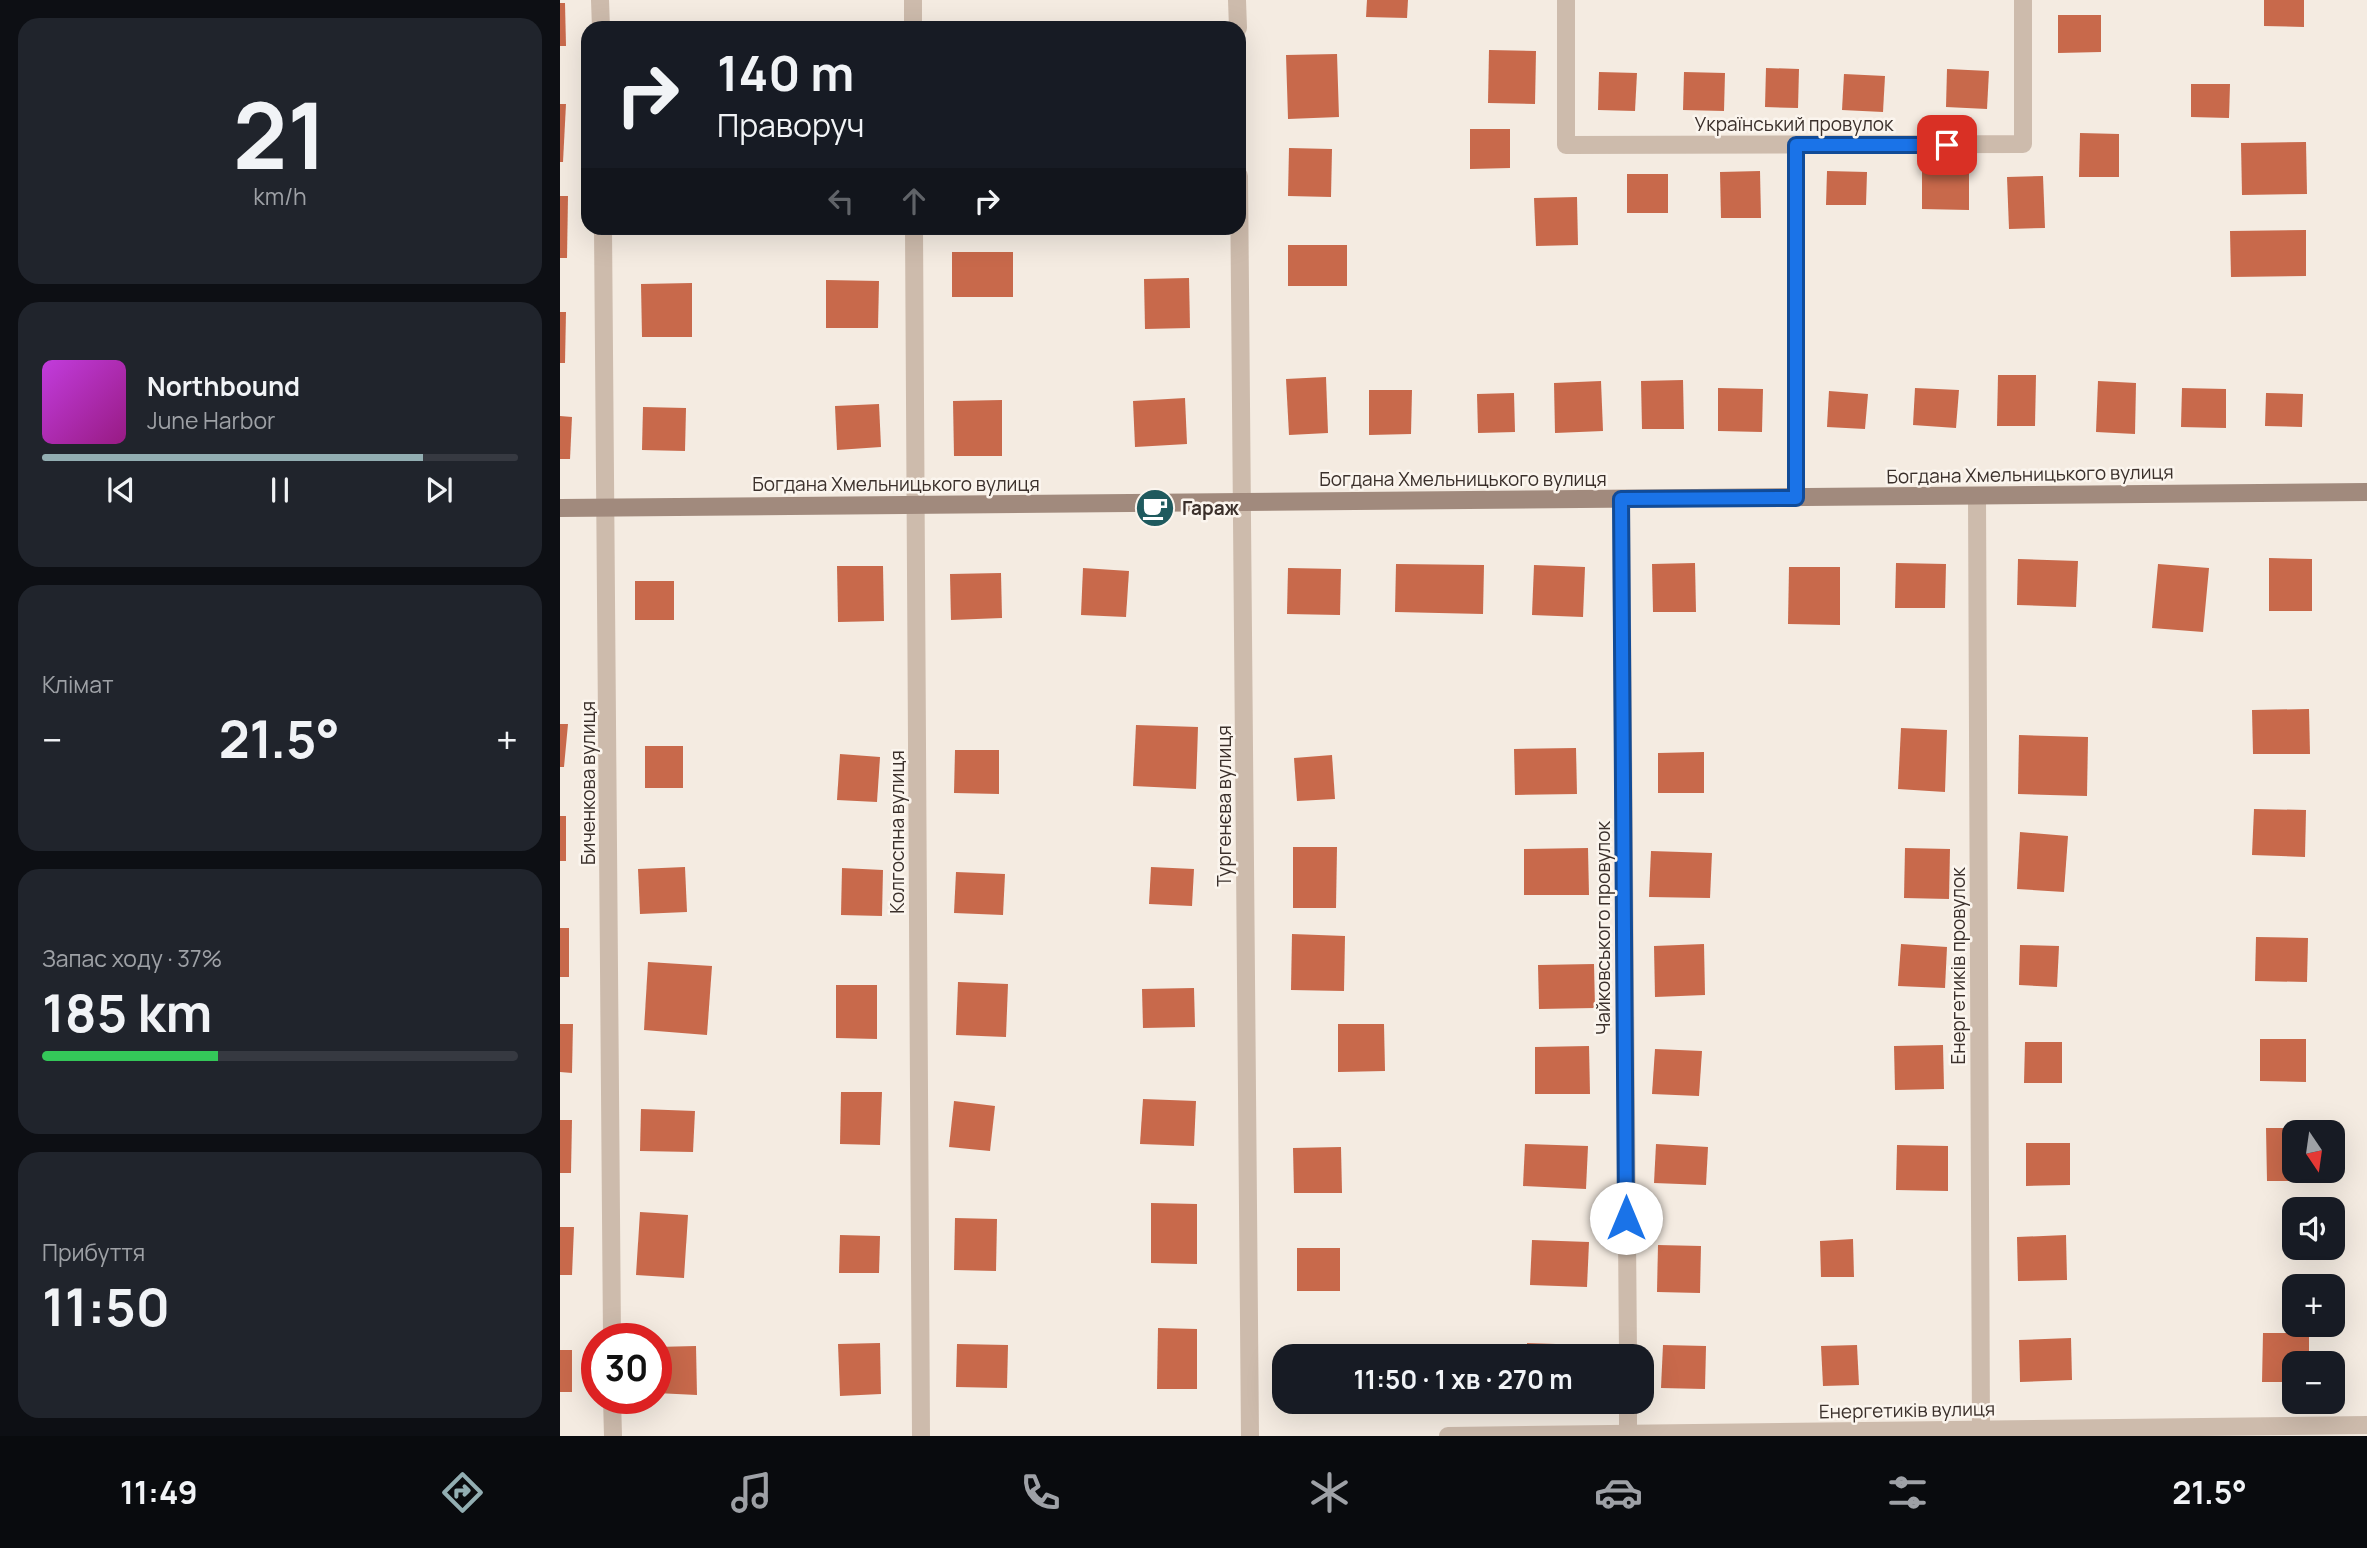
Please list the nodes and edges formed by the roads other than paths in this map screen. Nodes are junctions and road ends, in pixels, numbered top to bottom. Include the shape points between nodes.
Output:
1 (600, 0) edge
2 (913, 0) edge
3 (1237, 0) edge
4 (1566, 0) edge
5 (2022, 0) edge
6 (601, 21) edge
7 (913, 21) edge
8 (1238, 21) edge
9 (1796, 145) junction
10 (603, 235) edge
11 (914, 235) edge
12 (1240, 235) edge
13 (2367, 492) edge
14 (1977, 496) junction
15 (1796, 498) junction
16 (1621, 499) junction
17 (1242, 502) junction
18 (916, 505) junction
19 (560, 508) edge
20 (607, 508) junction
21 (612, 1323) edge
22 (1628, 1344) edge
23 (612, 1414) edge
24 (1628, 1414) edge
25 (2367, 1424) edge
26 (1981, 1433) edge
27 (1628, 1435) edge
28 (612, 1436) edge
29 (921, 1436) edge
30 (1250, 1436) edge
31 (1448, 1436) edge

1 - 6 street
2 - 7 street
3 - 8 street
4 - 9 street, Український провулок via 1566,145
5 - 9 street, Український провулок via 2022,145
9 - 15 street
10 - 20 street, Биченкова вулиця
11 - 18 street, Колгоспна вулиця
12 - 17 street, Тургенєва вулиця
13 - 14 street, Богдана Хмельницького вулиця
14 - 15 street, Богдана Хмельницького вулиця
14 - 26 street, Енергетиків провулок
15 - 16 street, Богдана Хмельницького вулиця
16 - 17 street, Богдана Хмельницького вулиця
16 - 22 street, Чайковського провулок
17 - 18 street, Богдана Хмельницького вулиця
17 - 30 street, Тургенєва вулиця
18 - 20 street, Богдана Хмельницького вулиця
18 - 29 street, Колгоспна вулиця
19 - 20 street, Богдана Хмельницького вулиця
20 - 21 street, Биченкова вулиця
23 - 28 street
24 - 27 street
25 - 26 street, Енергетиків вулиця
26 - 27 street, Енергетиків вулиця
27 - 31 street, Енергетиків вулиця

